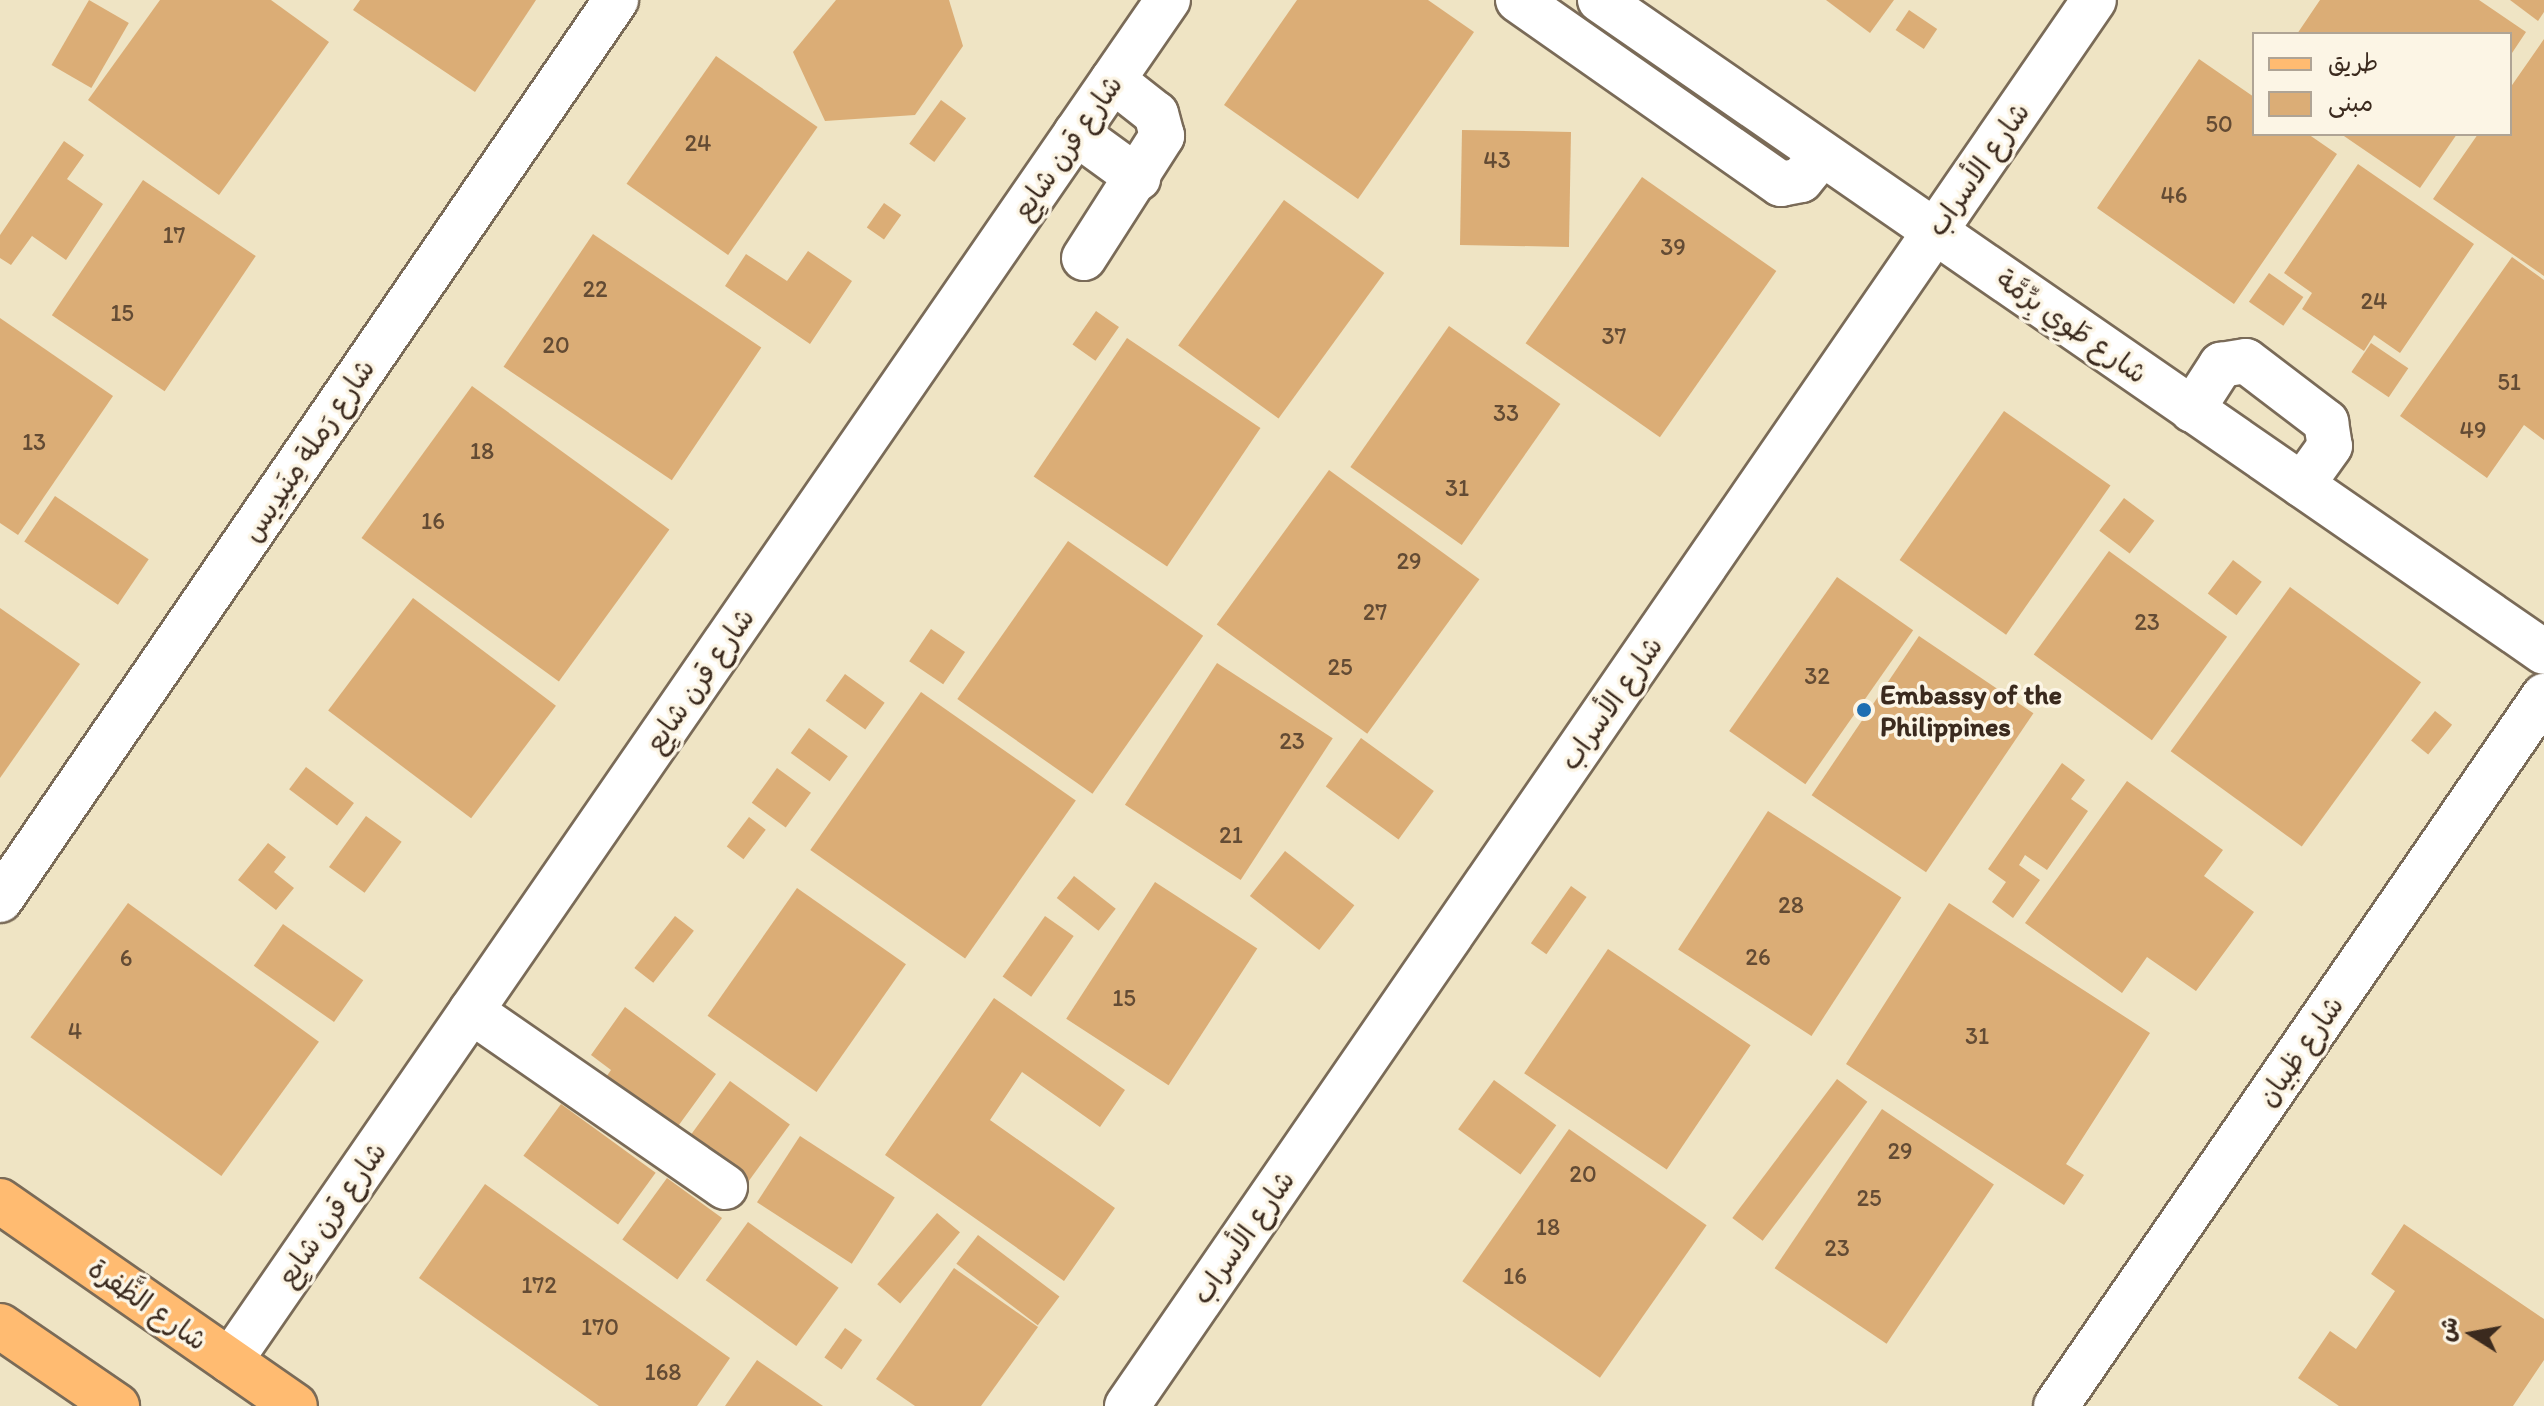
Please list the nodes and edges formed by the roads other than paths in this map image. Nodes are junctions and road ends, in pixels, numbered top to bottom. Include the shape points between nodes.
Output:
1 (616, 0) edge
2 (1168, 0) edge
3 (1518, 0) edge
4 (1600, 0) edge
5 (2094, 0) edge
6 (1113, 80) junction
7 (1076, 133) junction
8 (1822, 154) junction
9 (1138, 178) junction
10 (1935, 232) junction
11 (1084, 258) dead end
12 (2192, 410) junction
13 (2302, 485) junction
14 (2544, 652) edge
15 (2544, 696) edge
16 (0, 900) edge
17 (471, 1011) junction
18 (725, 1187) dead end
19 (0, 1201) edge
20 (0, 1326) edge
21 (230, 1361) junction
22 (117, 1406) edge
23 (295, 1406) edge
24 (1127, 1406) edge
25 (2056, 1406) edge

1 - 16 street, شارع رَملة مِنَيدِيس
2 - 6 street, شارع قرن شايِع
3 - 8 street via 1781,184 1801,180
4 - 8 street, شارع طَوِي بِرِّمَّة
5 - 10 street, شارع الأسراب
6 - 7 street, شارع قرن شايِع
6 - 9 street via 1148,106 1161,125 1159,147
7 - 9 street
7 - 17 street, شارع قرن شايِع
8 - 10 street, شارع طَوِي بِرِّمَّة
9 - 11 street
10 - 12 street, شارع طَوِي بِرِّمَّة
10 - 24 street, شارع الأسراب
12 - 13 street, شارع طَوِي بِرِّمَّة
12 - 13 street via 2221,365 2246,361 2326,422 2330,446
13 - 14 street, شارع طَوِي بِرِّمَّة
15 - 25 street, شارع ظبيان
17 - 18 street
17 - 21 street, شارع قرن شايِع
19 - 21 main road, شارع الظَّفرة
20 - 22 main road
21 - 23 main road, شارع الظَّفرة

